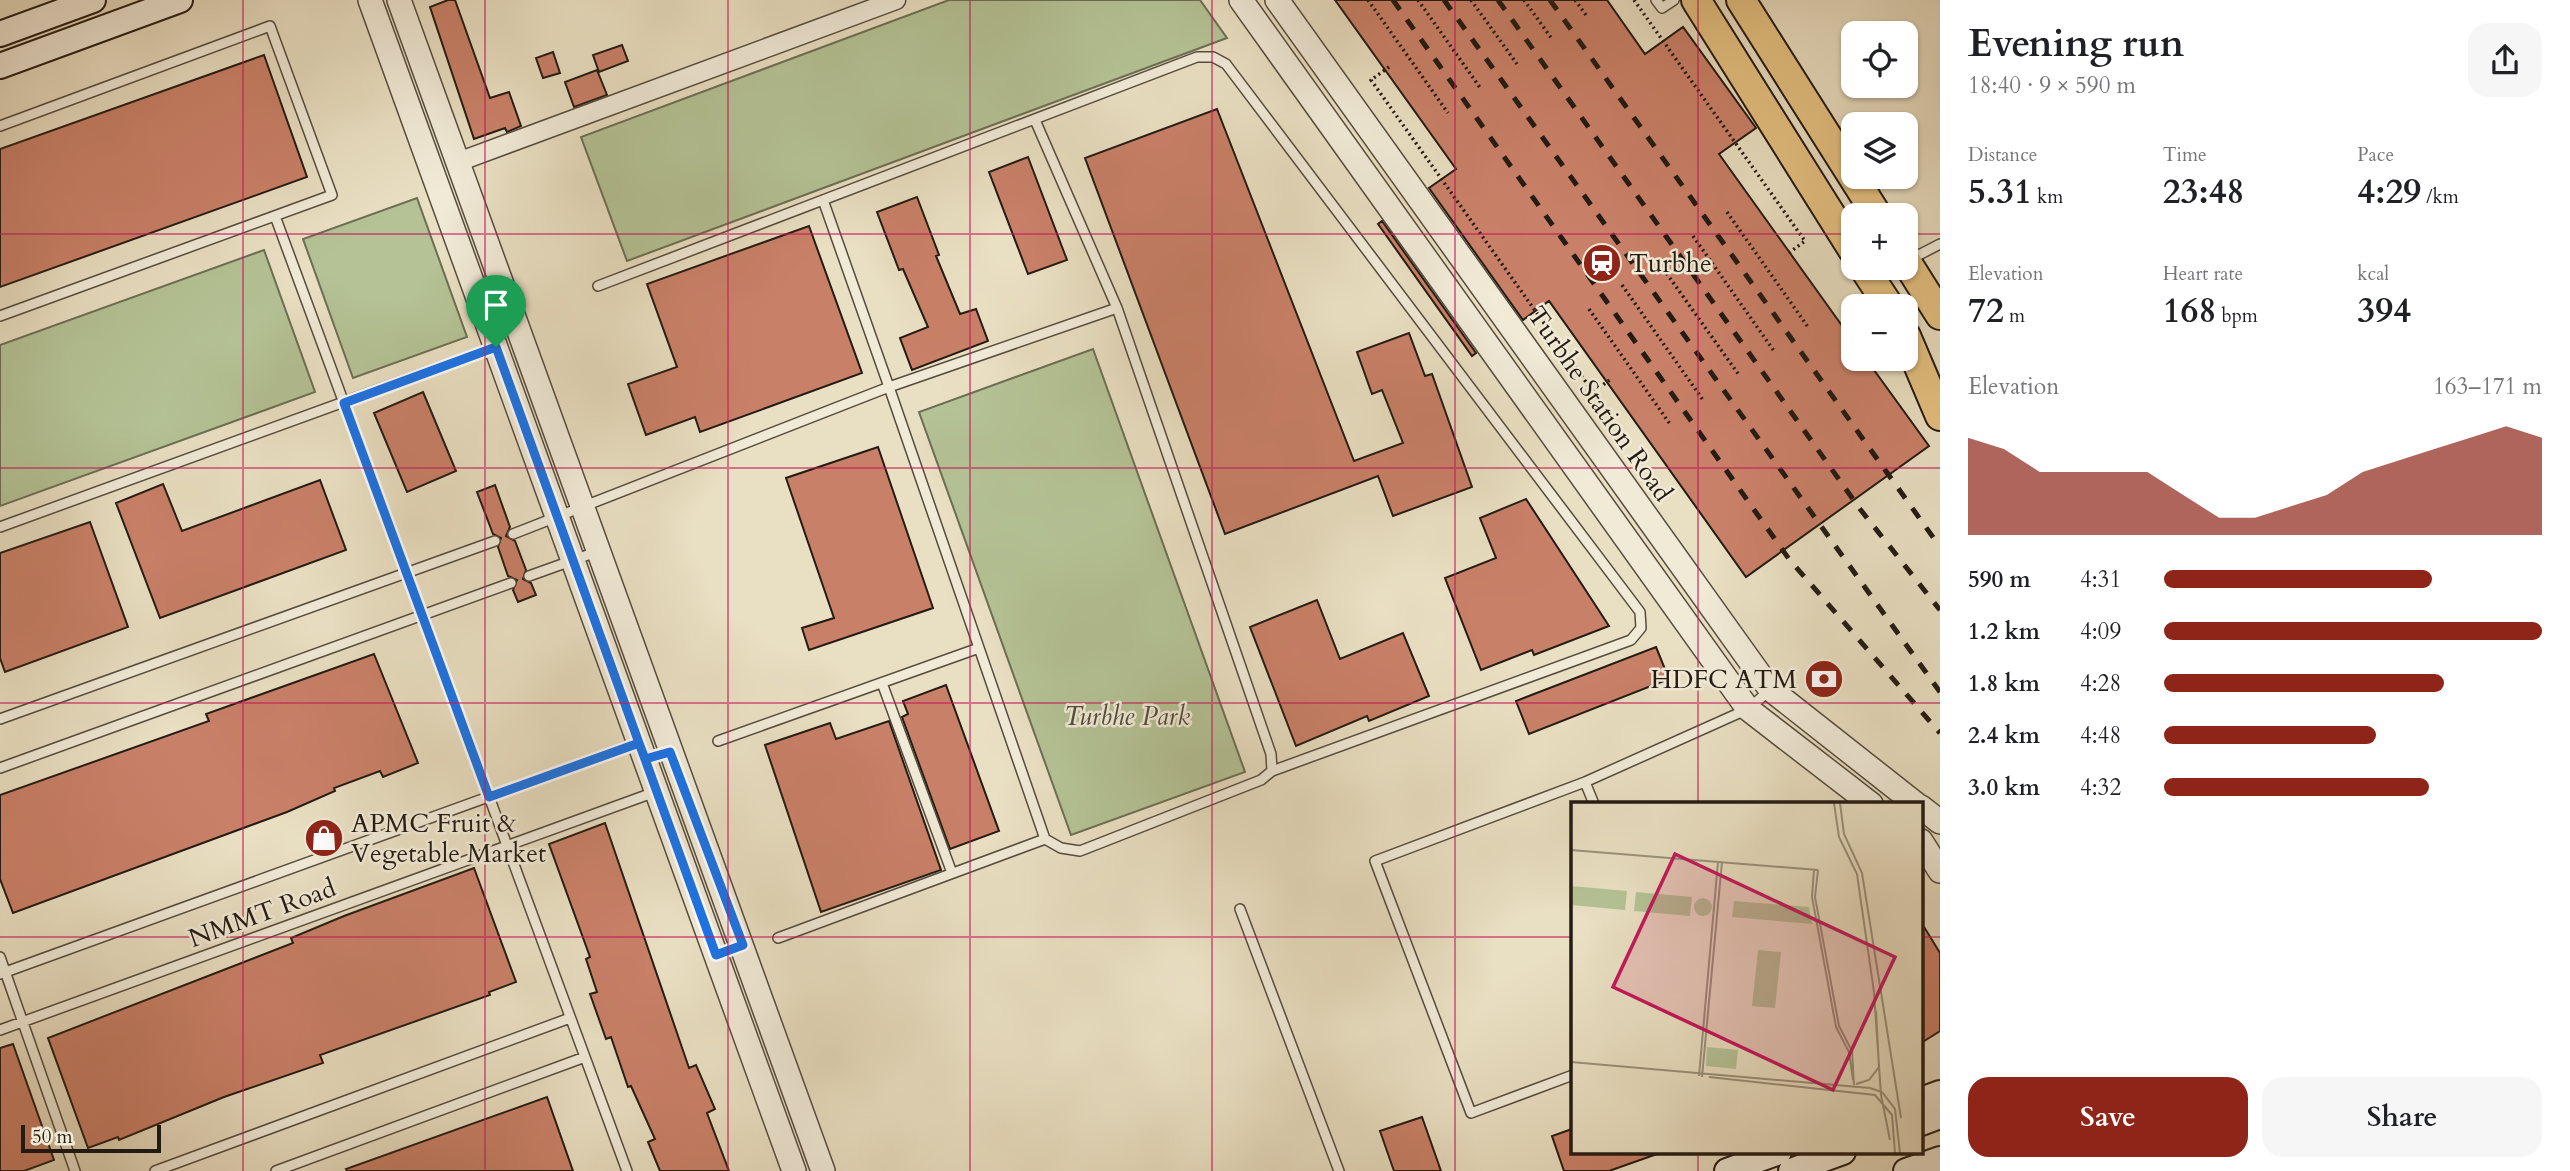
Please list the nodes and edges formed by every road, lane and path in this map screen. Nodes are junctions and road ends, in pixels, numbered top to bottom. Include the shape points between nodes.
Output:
1 (180, 0) edge
2 (370, 0) edge
3 (399, 0) edge
4 (895, 0) edge
5 (1275, 0) edge
6 (1368, 0) edge
7 (1418, 0) edge
8 (1471, 0) edge
9 (1524, 0) edge
10 (1575, 0) edge
11 (1634, 0) edge
12 (1656, 0) edge
13 (1674, 0) edge
14 (1696, 0) edge
15 (1741, 0) edge
16 (81, 2) edge
17 (1247, 8) edge
18 (1586, 15) dead end
19 (0, 34) edge
20 (1552, 39) dead end
21 (1517, 64) dead end
22 (0, 66) edge
23 (1389, 67) dead end
24 (1481, 89) dead end
25 (1448, 113) dead end
26 (1035, 120) junction
27 (0, 126) edge
28 (458, 162) junction
29 (823, 200) junction
30 (1869, 203) edge
31 (1727, 212) dead end
32 (275, 216) junction
33 (1841, 231) edge
34 (1693, 236) dead end
35 (1940, 244) edge
36 (1458, 253) junction
37 (1786, 255) dead end
38 (1918, 255) edge
39 (1657, 260) dead end
40 (1434, 270) junction
41 (1918, 280) edge
42 (1622, 285) dead end
43 (598, 286) dead end
44 (1117, 308) junction
45 (1589, 309) dead end
46 (1940, 315) edge
47 (0, 316) edge
48 (1808, 327) dead end
49 (496, 347) junction
50 (1774, 351) dead end
51 (1918, 353) edge
52 (1918, 364) edge
53 (1739, 375) dead end
54 (1611, 379) dead end
55 (1940, 385) edge
56 (889, 387) junction
57 (1703, 400) dead end
58 (344, 403) junction
59 (1940, 416) edge
60 (1670, 424) dead end
61 (1634, 500) junction
62 (583, 509) junction
63 (1611, 517) junction
64 (558, 518) junction
65 (0, 527) edge
66 (513, 534) dead end
67 (495, 541) dead end
68 (598, 551) junction
69 (573, 560) junction
70 (406, 573) junction
71 (529, 576) dead end
72 (511, 583) dead end
73 (422, 615) junction
74 (979, 648) junction
75 (882, 683) junction
76 (1770, 689) junction
77 (1748, 709) junction
78 (0, 719) edge
79 (718, 741) dead end
80 (642, 751) junction
81 (670, 752) junction
82 (0, 768) edge
83 (1272, 771) junction
84 (1585, 782) junction
85 (657, 791) junction
86 (489, 797) junction
87 (1594, 802) edge
88 (1870, 802) edge
89 (1915, 802) edge
90 (1923, 809) edge
91 (1940, 822) edge
92 (1045, 839) junction
93 (1923, 844) edge
94 (507, 846) junction
95 (1940, 871) edge
96 (952, 873) junction
97 (1240, 909) dead end
98 (778, 938) dead end
99 (729, 950) junction
100 (0, 957) edge
101 (3, 973) edge
102 (570, 1018) junction
103 (23, 1022) junction
104 (0, 1030) edge
105 (585, 1057) junction
106 (1571, 1076) edge
107 (1940, 1093) edge
108 (1923, 1099) edge
109 (1940, 1116) edge
110 (1923, 1122) edge
111 (1774, 1154) edge
112 (1838, 1154) edge
113 (1940, 1159) edge
114 (75, 1171) edge
115 (155, 1171) edge
116 (276, 1171) edge
117 (626, 1171) edge
118 (794, 1171) edge
119 (823, 1171) edge
120 (1339, 1171) edge
121 (1727, 1171) edge
122 (1791, 1171) edge
123 (1906, 1171) edge

1 - 22 main road
2 - 49 street
3 - 28 street
4 - 28 street
5 - 17 street
5 - 36 street, Turbhe Station Road
6 - 25 path
7 - 24 path
8 - 21 path
9 - 20 path
10 - 18 path
11 - 37 path via 1805,241
12 - 13 lane via 1662,8
14 - 33 main road
15 - 30 main road
16 - 19 main road
17 - 40 street
23 - 54 path via 1371,80 1379,92 1593,392
26 - 29 lane
26 - 44 lane
26 - 83 lane via 1197,57 1213,57 1226,64 1640,612 1641,628 1631,640
27 - 32 lane via 270,26 332,195
28 - 62 street
29 - 43 lane
29 - 56 lane
31 - 48 path
32 - 47 lane
32 - 58 lane
34 - 50 path
35 - 38 lane
36 - 40 street
36 - 61 street, Turbhe Station Road
39 - 53 path
40 - 63 street
41 - 46 main road
42 - 57 path
44 - 56 lane
44 - 83 lane via 1271,754
45 - 60 path
49 - 58 lane
49 - 64 street
51 - 55 main road
52 - 59 main road
56 - 62 lane
56 - 74 lane
58 - 65 lane
58 - 70 lane
61 - 63 street
61 - 76 street, Turbhe Station Road
62 - 64 lane
62 - 68 street
63 - 77 street
64 - 66 lane
64 - 69 street
67 - 70 lane
68 - 69 lane
68 - 81 street
69 - 71 lane
69 - 80 street
70 - 73 lane
70 - 78 lane
72 - 73 lane
73 - 82 lane
73 - 86 lane
74 - 75 lane
74 - 92 lane
75 - 79 lane
75 - 96 lane
76 - 77 lane
76 - 89 street, Turbhe Station Road
77 - 84 lane
77 - 88 street
80 - 81 lane
80 - 85 street
80 - 86 lane
81 - 99 street
83 - 92 lane via 1080,851 1060,848
84 - 87 lane
84 - 106 lane via 1375,861 1471,1113
85 - 94 lane, NMMT Road
85 - 99 street
86 - 94 lane
86 - 101 lane
90 - 91 street
92 - 96 lane
93 - 95 street
94 - 102 lane
94 - 103 lane, NMMT Road
96 - 98 lane
97 - 120 lane
99 - 118 street
99 - 119 street
100 - 101 lane
101 - 103 lane
102 - 105 lane
102 - 115 lane
103 - 104 lane, NMMT Road
103 - 114 lane
105 - 116 lane
105 - 117 lane
107 - 108 main road
109 - 110 main road
111 - 121 main road
112 - 122 main road
113 - 123 main road

